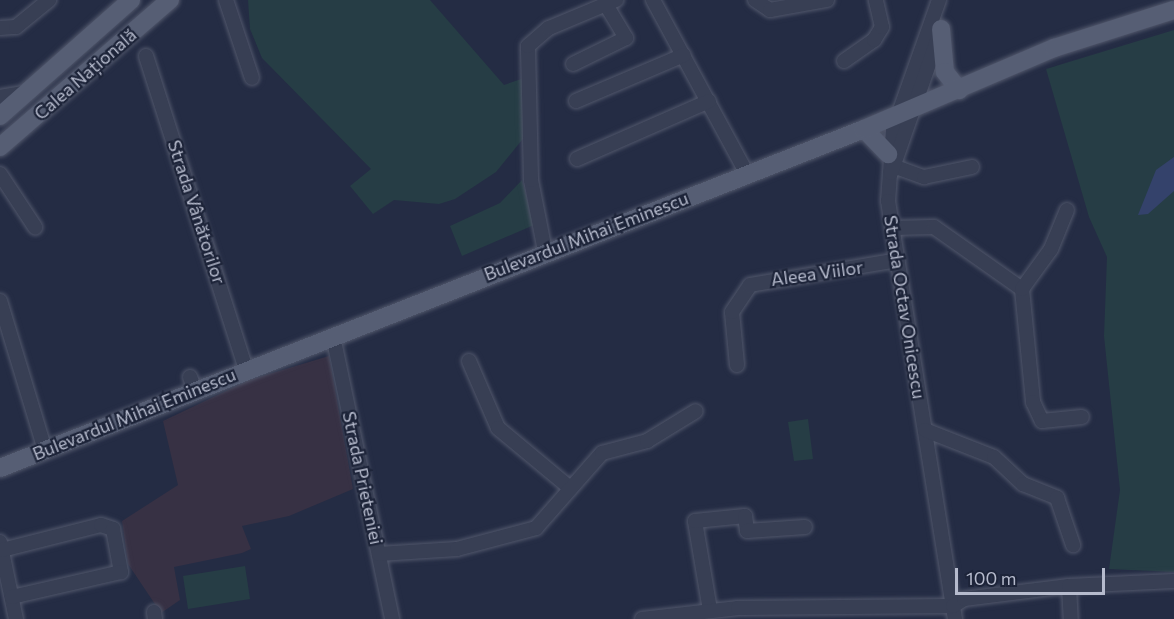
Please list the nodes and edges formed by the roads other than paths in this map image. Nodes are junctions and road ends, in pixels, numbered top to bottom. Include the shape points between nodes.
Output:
1 (49, 0) edge
2 (131, 0) edge
3 (170, 0) edge
4 (226, 0) edge
5 (654, 0) edge
6 (755, 0) edge
7 (827, 0) edge
8 (876, 0) edge
9 (939, 0) edge
10 (611, 2) edge
11 (1174, 10) edge
12 (0, 28) edge
13 (941, 29) junction
14 (684, 55) junction
15 (146, 56) dead end
16 (844, 61) dead end
17 (573, 64) dead end
18 (252, 78) dead end
19 (959, 90) junction
20 (27, 92) junction
21 (0, 97) edge
22 (576, 101) dead end
23 (709, 101) junction
24 (919, 105) junction
25 (898, 113) junction
26 (0, 116) edge
27 (864, 129) junction
28 (0, 147) edge
29 (577, 159) dead end
30 (890, 160) junction
31 (972, 167) dead end
32 (746, 172) junction
33 (0, 174) edge
34 (1067, 210) dead end
35 (35, 227) dead end
36 (892, 228) junction
37 (545, 251) junction
38 (897, 260) junction
39 (1022, 289) junction
40 (0, 301) edge
41 (333, 336) junction
42 (469, 361) dead end
43 (737, 365) dead end
44 (246, 369) junction
45 (696, 411) dead end
46 (1082, 417) dead end
47 (925, 430) junction
48 (45, 450) junction
49 (0, 468) edge
50 (570, 488) junction
51 (805, 527) dead end
52 (1073, 545) dead end
53 (1, 546) edge
54 (379, 554) junction
55 (1174, 581) edge
56 (1069, 586) junction
57 (12, 597) junction
58 (710, 610) junction
59 (954, 613) edge
60 (672, 617) edge
61 (16, 619) edge
62 (392, 619) edge
63 (642, 619) edge
64 (1071, 619) edge

1 - 12 street via 16,27
2 - 20 main road, Calea Națională
3 - 28 main road, Calea Națională
4 - 18 street
5 - 14 street
6 - 7 street via 770,10
8 - 16 street via 882,27 874,40
9 - 13 street
9 - 25 street, Strada Octav Onicescu
10 - 17 street via 626,38
10 - 37 street via 549,28 528,46 531,180
11 - 19 main road, Bulevardul Mihai Eminescu via 1054,48
13 - 19 main road via 945,72
13 - 24 street
14 - 22 street
14 - 23 street
15 - 44 street, Strada Vânătorilor
19 - 24 main road, Bulevardul Mihai Eminescu
20 - 21 street
20 - 26 main road, Calea Națională
23 - 29 street
23 - 32 street
24 - 25 main road, Bulevardul Mihai Eminescu
24 - 30 street
25 - 27 main road, Bulevardul Mihai Eminescu
25 - 30 street, Strada Octav Onicescu
27 - 30 main road
27 - 32 main road, Bulevardul Mihai Eminescu
30 - 31 street via 924,177
30 - 36 street, Strada Octav Onicescu
32 - 37 main road, Bulevardul Mihai Eminescu
33 - 35 street
34 - 39 street via 1051,249
36 - 38 street, Strada Octav Onicescu
36 - 39 street via 934,227
37 - 41 main road, Bulevardul Mihai Eminescu
38 - 43 street, Aleea Viilor via 750,285 732,312
38 - 47 street, Strada Octav Onicescu
39 - 46 street via 1033,402 1042,421
40 - 48 street
41 - 44 main road, Bulevardul Mihai Eminescu
41 - 54 street, Strada Prieteniei
42 - 50 street via 498,428
44 - 48 main road, Bulevardul Mihai Eminescu via 193,383
45 - 50 street via 647,441 602,453
47 - 52 street via 994,457 1023,484 1057,498
47 - 59 street, Strada Octav Onicescu
48 - 49 main road, Bulevardul Mihai Eminescu
50 - 54 street via 542,523 501,541
51 - 58 street via 747,531 745,516 695,521
53 - 57 street
53 - 57 street via 101,525 113,529 121,572
54 - 62 street, Strada Prieteniei
55 - 56 street
56 - 59 street via 964,599
56 - 64 street
57 - 61 street
58 - 59 street
58 - 60 street
60 - 63 street

